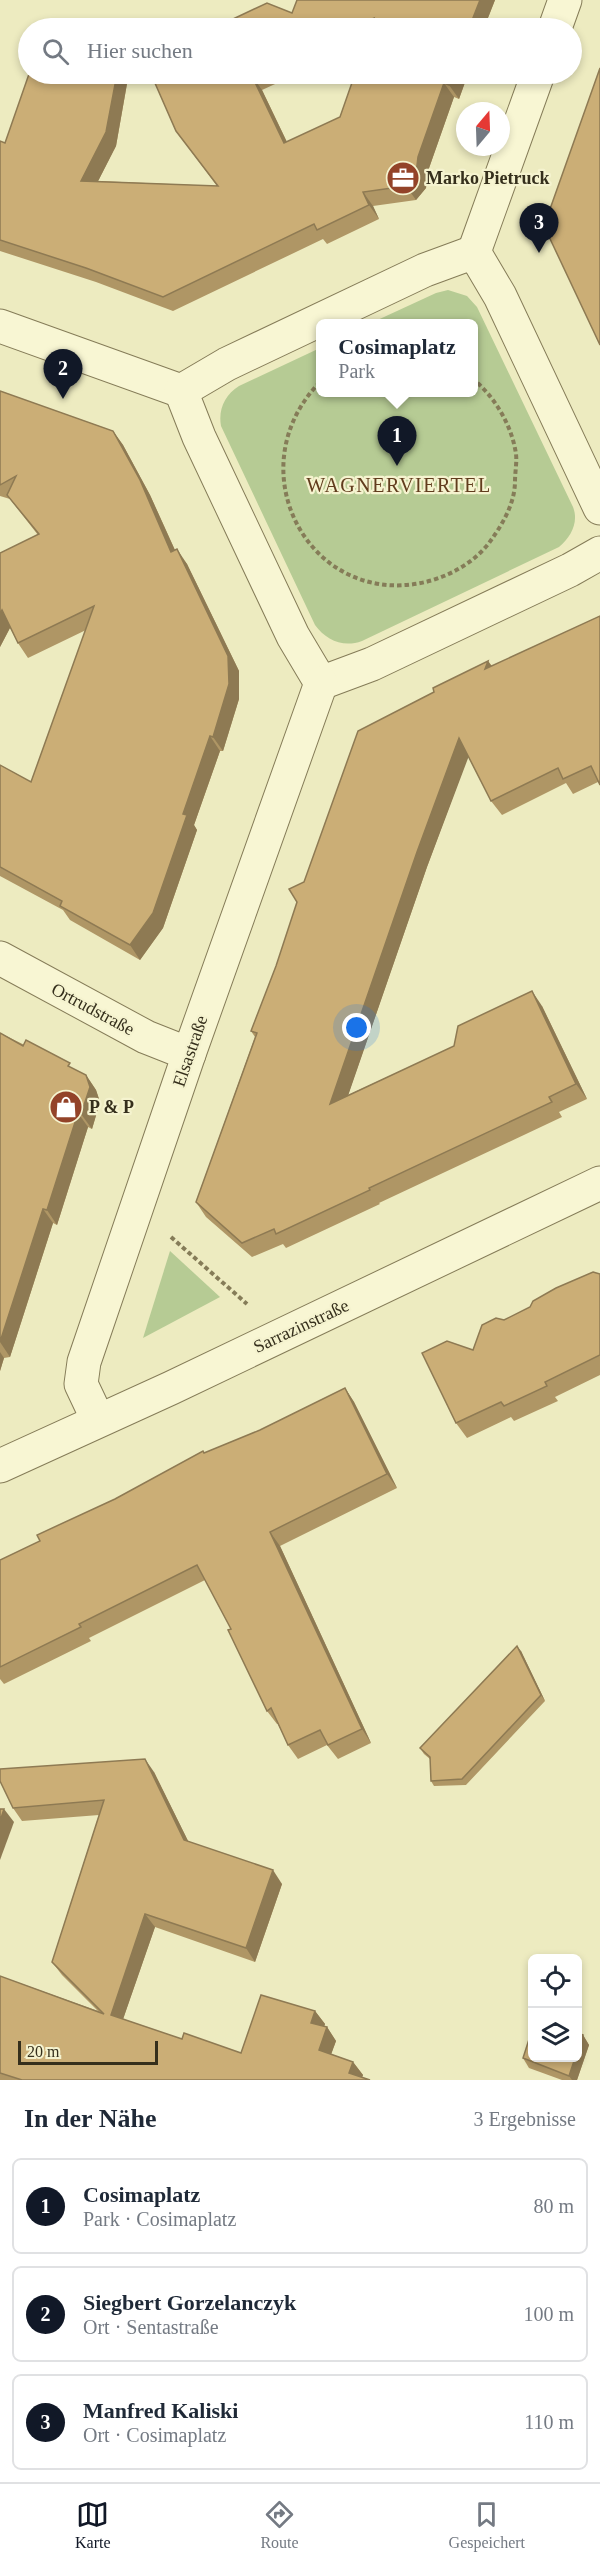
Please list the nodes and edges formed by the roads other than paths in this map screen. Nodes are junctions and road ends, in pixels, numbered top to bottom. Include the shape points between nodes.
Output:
1 (565, 0) edge
2 (559, 18) edge
3 (534, 84) edge
4 (474, 252) junction
5 (322, 319) edge
6 (316, 322) edge
7 (0, 326) edge
8 (181, 391) junction
9 (600, 508) edge
10 (600, 553) edge
11 (321, 683) junction
12 (0, 958) edge
13 (189, 1054) junction
14 (600, 1183) edge
15 (98, 1420) junction
16 (0, 1466) edge

1 - 2 street
3 - 4 street
4 - 5 street
4 - 9 street via 500,296
6 - 8 street via 227,364
7 - 8 street
8 - 11 street via 293,636
10 - 11 street via 372,664
11 - 13 street, Elsastraße
12 - 13 street, Ortrudstraße via 146,1037
13 - 15 street, Elsastraße via 84,1362 81,1384
14 - 15 street, Sarrazinstraße
15 - 16 street, Sarrazinstraße

